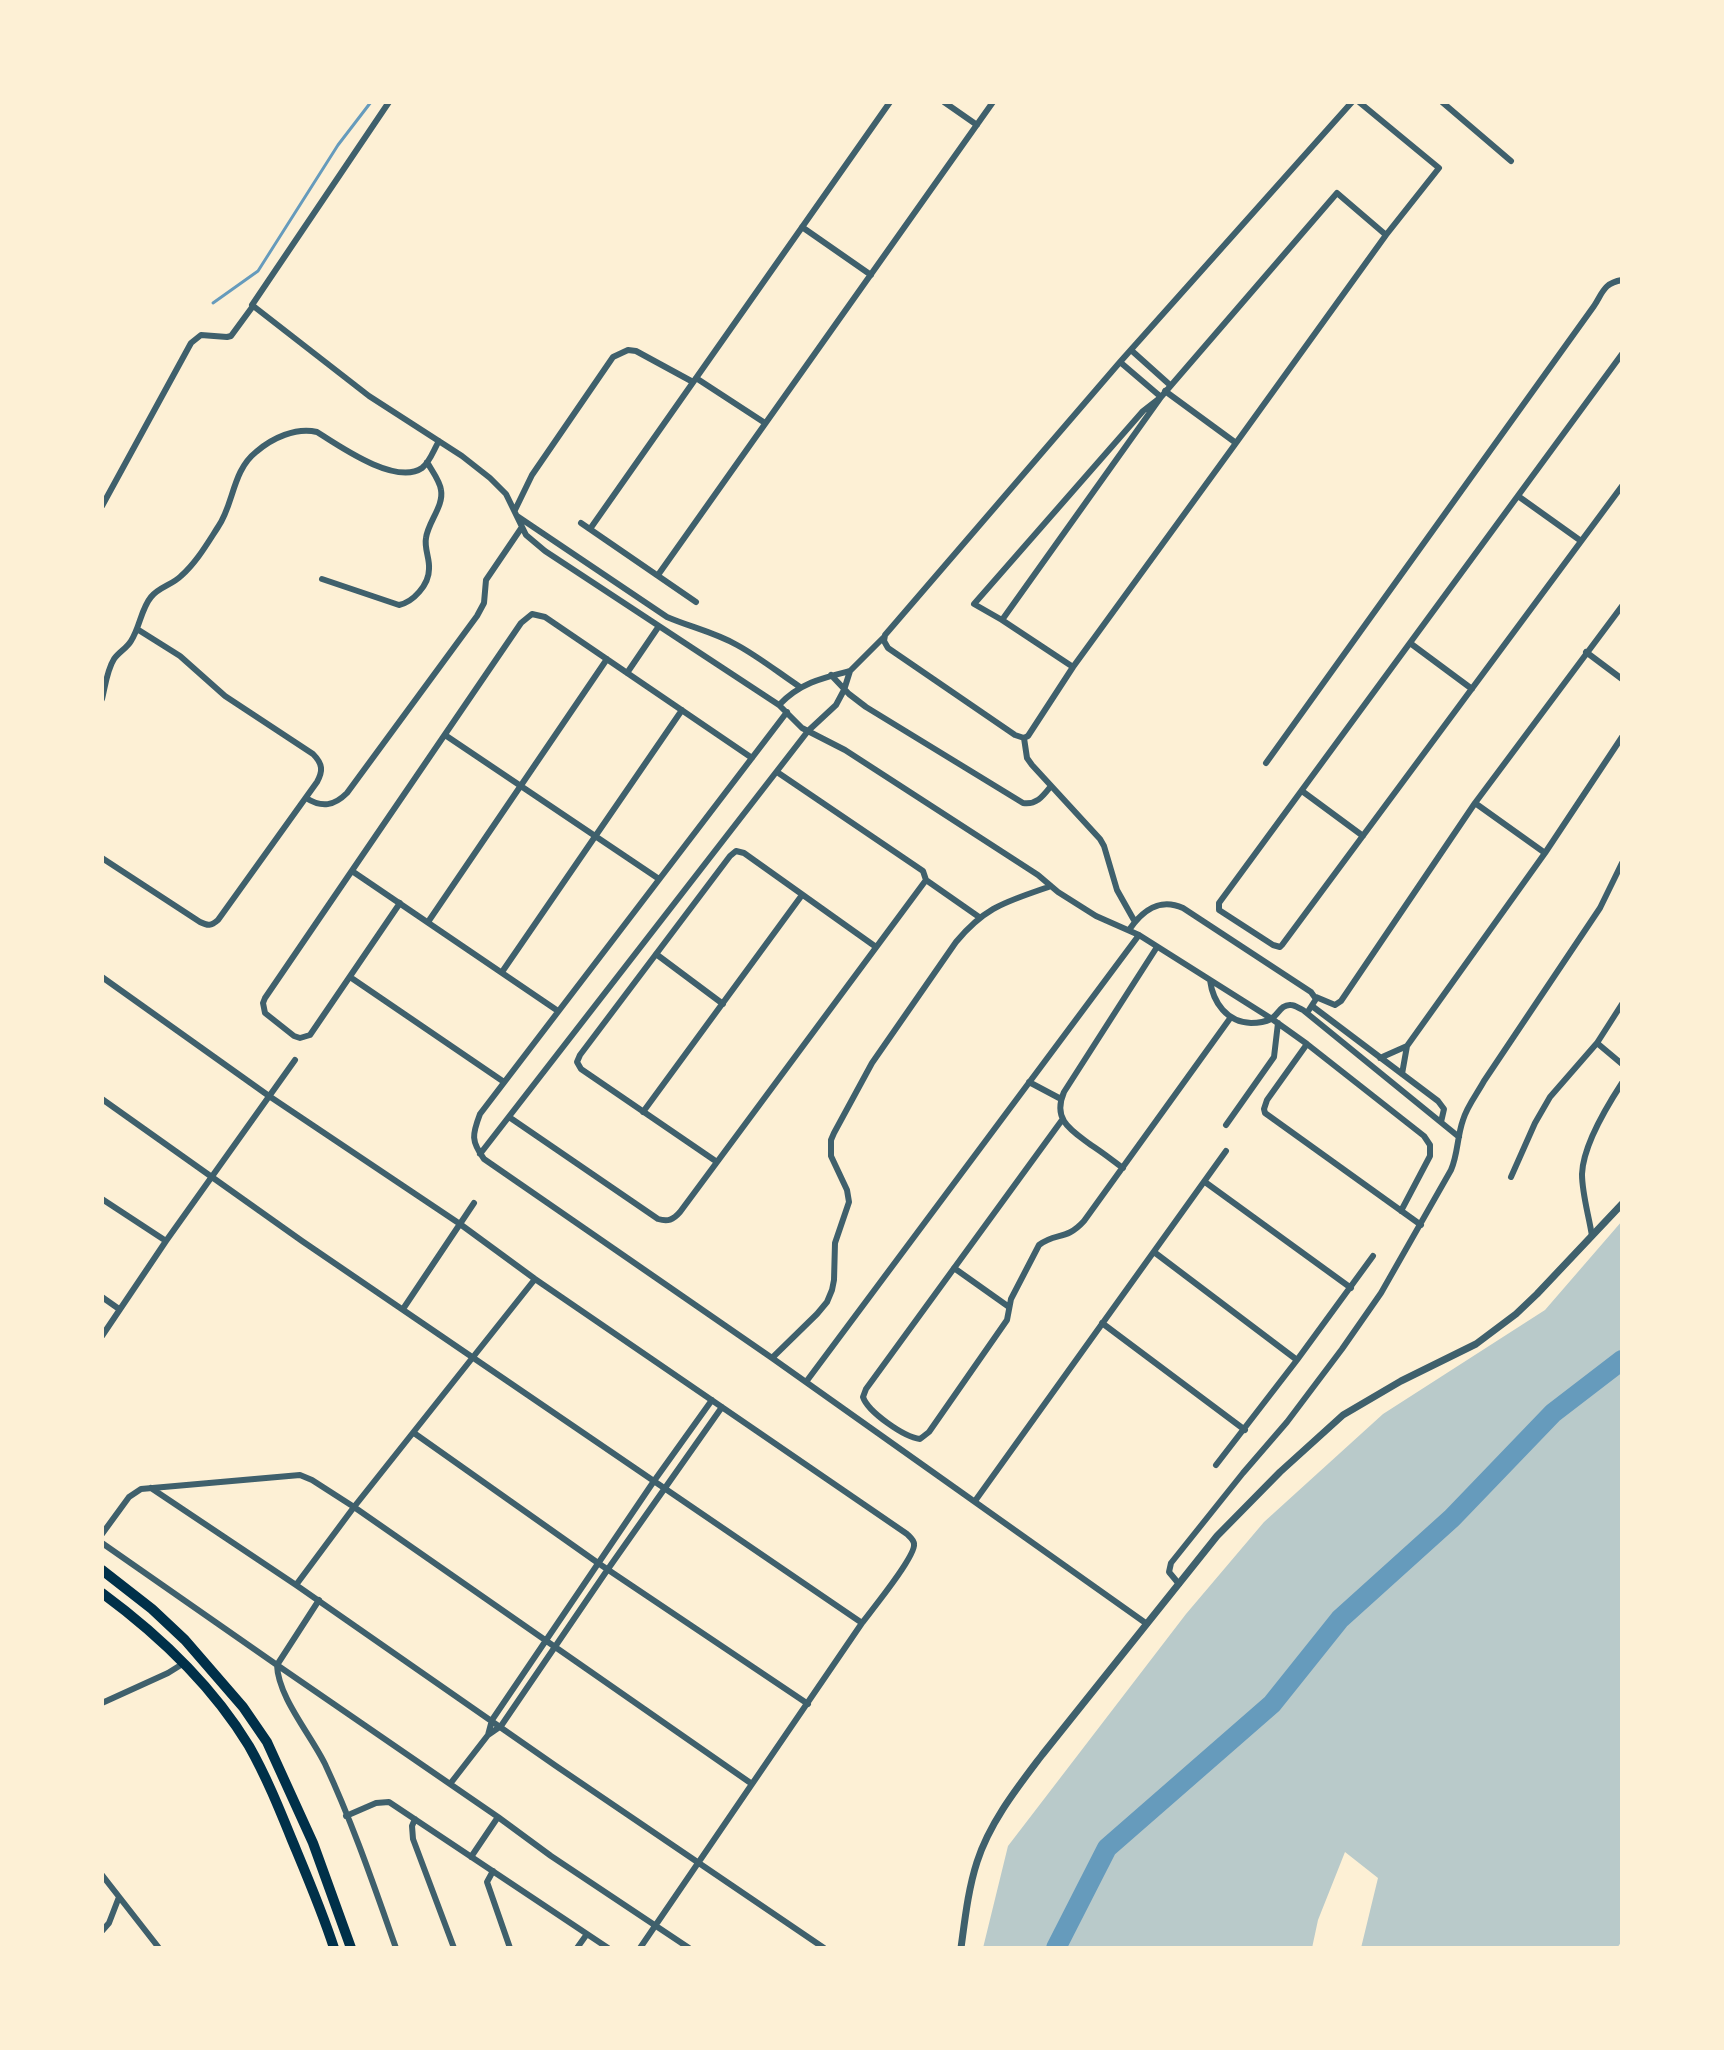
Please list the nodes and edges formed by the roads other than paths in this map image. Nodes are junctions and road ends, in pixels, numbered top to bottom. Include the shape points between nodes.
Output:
1 (389, 102) edge
2 (890, 102) edge
3 (944, 102) edge
4 (993, 102) edge
5 (1352, 102) edge
6 (1359, 102) edge
7 (1442, 102) edge
8 (977, 125) junction
9 (1511, 161) dead end
10 (802, 227) junction
11 (1386, 235) junction
12 (871, 275) junction
13 (1622, 280) edge
14 (253, 306) junction
15 (1131, 350) junction
16 (1622, 354) edge
17 (1120, 362) junction
18 (694, 380) junction
19 (1165, 391) junction
20 (765, 423) junction
21 (439, 441) junction
22 (1236, 443) junction
23 (427, 462) junction
24 (1622, 486) edge
25 (1518, 496) junction
26 (102, 506) edge
27 (516, 513) junction
28 (581, 523) dead end
29 (522, 527) junction
30 (590, 529) junction
31 (1581, 541) junction
32 (658, 575) junction
33 (322, 579) dead end
34 (696, 602) dead end
35 (1622, 606) edge
36 (1002, 620) junction
37 (659, 626) junction
38 (137, 629) junction
39 (885, 635) junction
40 (1410, 643) junction
41 (1586, 652) junction
42 (607, 659) junction
43 (1073, 667) junction
44 (850, 671) junction
45 (627, 673) junction
46 (831, 675) junction
47 (1622, 679) edge
48 (800, 687) junction
49 (1472, 689) junction
50 (844, 690) junction
51 (102, 699) edge
52 (779, 705) junction
53 (682, 710) junction
54 (787, 712) junction
55 (808, 731) junction
56 (445, 735) junction
57 (1622, 737) edge
58 (1024, 738) junction
59 (752, 758) junction
60 (1266, 763) dead end
61 (777, 772) junction
62 (521, 786) junction
63 (1051, 786) junction
64 (1302, 791) junction
65 (306, 798) junction
66 (1475, 803) junction
67 (595, 836) junction
68 (1363, 836) junction
69 (1545, 853) junction
70 (102, 858) edge
71 (1622, 863) edge
72 (352, 871) junction
73 (659, 879) junction
74 (926, 880) junction
75 (1051, 886) junction
76 (802, 895) junction
77 (400, 903) junction
78 (979, 917) junction
79 (428, 922) junction
80 (1135, 922) junction
81 (1129, 930) junction
82 (1249, 930) junction
83 (1139, 935) junction
84 (1239, 945) junction
85 (876, 947) junction
86 (1157, 947) junction
87 (656, 954) junction
88 (502, 972) junction
89 (102, 977) edge
90 (350, 977) junction
91 (1210, 980) junction
92 (1316, 997) junction
93 (723, 1004) junction
94 (1622, 1004) edge
95 (1312, 1006) junction
96 (558, 1011) junction
97 (1307, 1013) junction
98 (1231, 1017) junction
99 (1275, 1021) junction
100 (1597, 1043) junction
101 (1307, 1044) junction
102 (1407, 1046) junction
103 (1380, 1058) junction
104 (295, 1060) dead end
105 (1622, 1064) edge
106 (1402, 1074) junction
107 (504, 1082) junction
108 (1029, 1082) junction
109 (1622, 1083) edge
110 (269, 1096) junction
111 (102, 1099) edge
112 (1061, 1099) junction
113 (643, 1112) junction
114 (509, 1117) junction
115 (1062, 1120) junction
116 (1441, 1122) junction
117 (1226, 1125) dead end
118 (1459, 1137) junction
119 (1226, 1151) dead end
120 (480, 1154) junction
121 (717, 1162) junction
122 (1123, 1168) junction
123 (213, 1177) junction
124 (1511, 1177) dead end
125 (1205, 1182) junction
126 (102, 1199) edge
127 (474, 1203) dead end
128 (1622, 1204) edge
129 (1401, 1211) junction
130 (460, 1224) junction
131 (1421, 1225) junction
132 (1592, 1236) junction
133 (166, 1241) junction
134 (1154, 1252) junction
135 (1373, 1256) dead end
136 (954, 1268) junction
137 (535, 1279) junction
138 (1351, 1288) junction
139 (102, 1297) edge
140 (1009, 1307) junction
141 (119, 1309) junction
142 (403, 1309) junction
143 (1102, 1323) junction
144 (102, 1336) edge
145 (474, 1357) junction
146 (772, 1358) junction
147 (1297, 1360) junction
148 (806, 1382) junction
149 (712, 1400) junction
150 (722, 1407) junction
151 (887, 1421) junction
152 (1245, 1430) junction
153 (414, 1433) junction
154 (878, 1434) junction
155 (1216, 1465) dead end
156 (654, 1481) junction
157 (151, 1488) junction
158 (664, 1488) junction
159 (975, 1501) junction
160 (354, 1507) junction
161 (102, 1534) edge
162 (102, 1543) edge
163 (598, 1563) junction
164 (608, 1569) junction
165 (102, 1570) edge
166 (1179, 1584) junction
167 (296, 1585) junction
168 (102, 1593) edge
169 (319, 1600) junction
170 (862, 1623) junction
171 (1147, 1624) junction
172 (546, 1641) junction
173 (555, 1647) junction
174 (184, 1663) junction
175 (277, 1665) junction
176 (102, 1703) edge
177 (808, 1704) junction
178 (492, 1720) junction
179 (501, 1726) junction
180 (488, 1735) junction
181 (450, 1784) junction
182 (752, 1784) junction
183 (346, 1816) junction
184 (498, 1817) junction
185 (415, 1819) junction
186 (471, 1857) junction
187 (698, 1862) junction
188 (493, 1871) junction
189 (102, 1875) edge
190 (119, 1897) junction
191 (656, 1925) junction
192 (102, 1931) edge
193 (587, 1934) junction
194 (159, 1948) edge
195 (334, 1948) edge
196 (351, 1948) edge
197 (396, 1948) edge
198 (454, 1948) edge
199 (510, 1948) edge
200 (577, 1948) edge
201 (608, 1948) edge
202 (640, 1948) edge
203 (689, 1948) edge
204 (824, 1948) edge
205 (961, 1948) edge

1 - 14 street
2 - 10 street
3 - 8 street
4 - 8 street
5 - 15 street
6 - 11 street via 1439,168
7 - 9 street
8 - 12 street
10 - 12 street
10 - 18 street
11 - 19 street via 1337,193
11 - 22 street
12 - 20 street
13 - 60 street via 1604,288
14 - 21 street via 369,396
14 - 26 street via 231,336 201,335 191,343
15 - 17 street
15 - 19 street
16 - 25 street
17 - 19 street
17 - 39 street
18 - 20 street
18 - 27 street via 636,351 613,357 532,475
18 - 30 street
19 - 22 street
19 - 36 street
19 - 36 street via 974,604
20 - 32 street
21 - 23 street
21 - 27 street via 490,478
22 - 43 street
23 - 33 street via 442,493 425,541 430,568 421,590 399,605
23 - 38 street via 415,471 386,469 308,430 275,440 242,469 218,527 182,575 150,598
24 - 31 street
25 - 31 street
25 - 40 street
27 - 29 street
27 - 48 street via 667,617 738,645
28 - 30 street
29 - 37 street via 545,551
29 - 65 street via 486,580 477,616 347,793 330,805
30 - 32 street
31 - 49 street
32 - 34 street
35 - 41 street
36 - 43 street
37 - 45 street
37 - 52 street
38 - 51 street via 113,660
38 - 65 street via 318,759 321,776
39 - 44 street
39 - 58 street via 888,648
40 - 49 street
40 - 64 street
41 - 47 street
41 - 66 street
42 - 45 street
42 - 56 street via 545,617 532,614
42 - 62 street
43 - 58 street
44 - 46 street
44 - 50 street
45 - 53 street
46 - 48 street
46 - 50 street
48 - 52 street
49 - 68 street
50 - 55 street
50 - 63 street via 1023,803 1040,799
52 - 54 street
53 - 59 street
53 - 67 street
54 - 55 street
54 - 59 street
55 - 61 street
55 - 75 street via 833,742
56 - 62 street
56 - 72 street
57 - 69 street
58 - 63 street via 1027,758
59 - 73 street
61 - 74 street via 923,871
61 - 114 street
62 - 67 street
62 - 79 street
63 - 80 street via 1100,839 1117,890
64 - 68 street
64 - 82 street via 1218,905
65 - 70 street via 212,925
66 - 69 street
66 - 92 street via 1341,1001 1331,1005
67 - 73 street
67 - 88 street
68 - 82 street via 1280,947
69 - 102 street
71 - 118 street via 1600,908 1484,1081
72 - 77 street
72 - 90 street via 263,1008 294,1036 306,1038
73 - 96 street
74 - 78 street
74 - 85 street
75 - 78 street via 996,905
75 - 81 street via 1096,916
76 - 85 street
76 - 87 street via 744,853 733,852
76 - 93 street
77 - 79 street
77 - 90 street
78 - 146 street via 872,1063 834,1133 831,1156 849,1202 835,1243 832,1290 817,1314
79 - 88 street
80 - 81 street
80 - 84 street via 1159,903 1175,904
81 - 83 street
82 - 84 street
83 - 86 street
83 - 108 street
84 - 92 street
85 - 121 street
86 - 91 street
86 - 112 street
87 - 93 street
87 - 113 street via 577,1062
88 - 96 street
89 - 110 street
90 - 107 street
91 - 98 street via 1217,1003
91 - 99 street
92 - 95 street
93 - 113 street
94 - 100 street
95 - 97 street
95 - 103 street
96 - 107 street
97 - 99 street via 1288,1005
97 - 116 street
98 - 99 street via 1248,1023
98 - 122 street
99 - 101 street
99 - 117 street via 1274,1057
100 - 105 street
100 - 124 street via 1550,1097
101 - 129 street via 1427,1140 1430,1156
101 - 129 street via 1267,1100 1265,1113
102 - 103 street
102 - 106 street
103 - 106 street
104 - 110 street
106 - 116 street via 1442,1105
107 - 120 street via 475,1128
108 - 112 street
108 - 148 street
109 - 132 street via 1601,1118 1582,1173
110 - 123 street
110 - 130 street
111 - 123 street
112 - 115 street
113 - 121 street
114 - 120 street
114 - 121 street via 664,1221 676,1217
115 - 122 street
115 - 136 street
116 - 118 street
118 - 131 street via 1451,1170
119 - 125 street
120 - 146 street
122 - 140 street via 1077,1229 1039,1245
123 - 133 street
123 - 142 street
125 - 134 street
125 - 138 street
126 - 133 street
127 - 130 street
128 - 132 street
129 - 131 street
130 - 137 street
130 - 142 street
131 - 166 street via 1325,1373 1171,1563 1169,1572
132 - 166 street via 1527,1304 1476,1344 1343,1415 1217,1536
133 - 141 street
134 - 143 street
134 - 147 street
135 - 138 street
136 - 140 street
136 - 151 street via 866,1389 865,1404
137 - 145 street
137 - 149 street
138 - 147 street
139 - 141 street
140 - 151 street via 1007,1320 924,1437 915,1439
141 - 144 street
142 - 145 street
143 - 152 street
143 - 159 street
145 - 153 street
145 - 156 street
146 - 148 street
147 - 152 street
148 - 154 street
149 - 150 street
149 - 156 street
150 - 158 street
150 - 170 street via 913,1540 912,1553
151 - 154 street
152 - 155 street
153 - 160 street
153 - 163 street
154 - 159 street
156 - 158 street
156 - 163 street
157 - 160 street via 300,1475
157 - 161 street via 133,1493
157 - 167 street
158 - 164 street
158 - 170 street
159 - 171 street
160 - 167 street
160 - 172 street
162 - 175 street
163 - 164 street
163 - 172 street
164 - 173 street
164 - 177 street
165 - 196 highway via 185,1640 267,1742 313,1843
166 - 171 street
167 - 169 street
168 - 174 highway
169 - 175 street
169 - 178 street
170 - 177 street
171 - 205 street via 990,1829 977,1861
172 - 173 street
172 - 178 street
173 - 179 street
173 - 182 street
174 - 176 street
174 - 195 highway via 248,1746 282,1813
175 - 181 street
175 - 183 street via 280,1684
177 - 182 street
178 - 179 street
178 - 180 street
179 - 180 street
179 - 187 street
180 - 181 street
181 - 184 street
182 - 187 street
183 - 185 street via 389,1802
183 - 197 street
184 - 186 street
184 - 191 street
185 - 186 street
185 - 198 street via 413,1839
186 - 188 street
187 - 191 street
187 - 204 street
188 - 193 street
188 - 199 street via 487,1882
189 - 190 street
190 - 192 street
190 - 194 street
191 - 202 street
191 - 203 street
193 - 200 street
193 - 201 street

